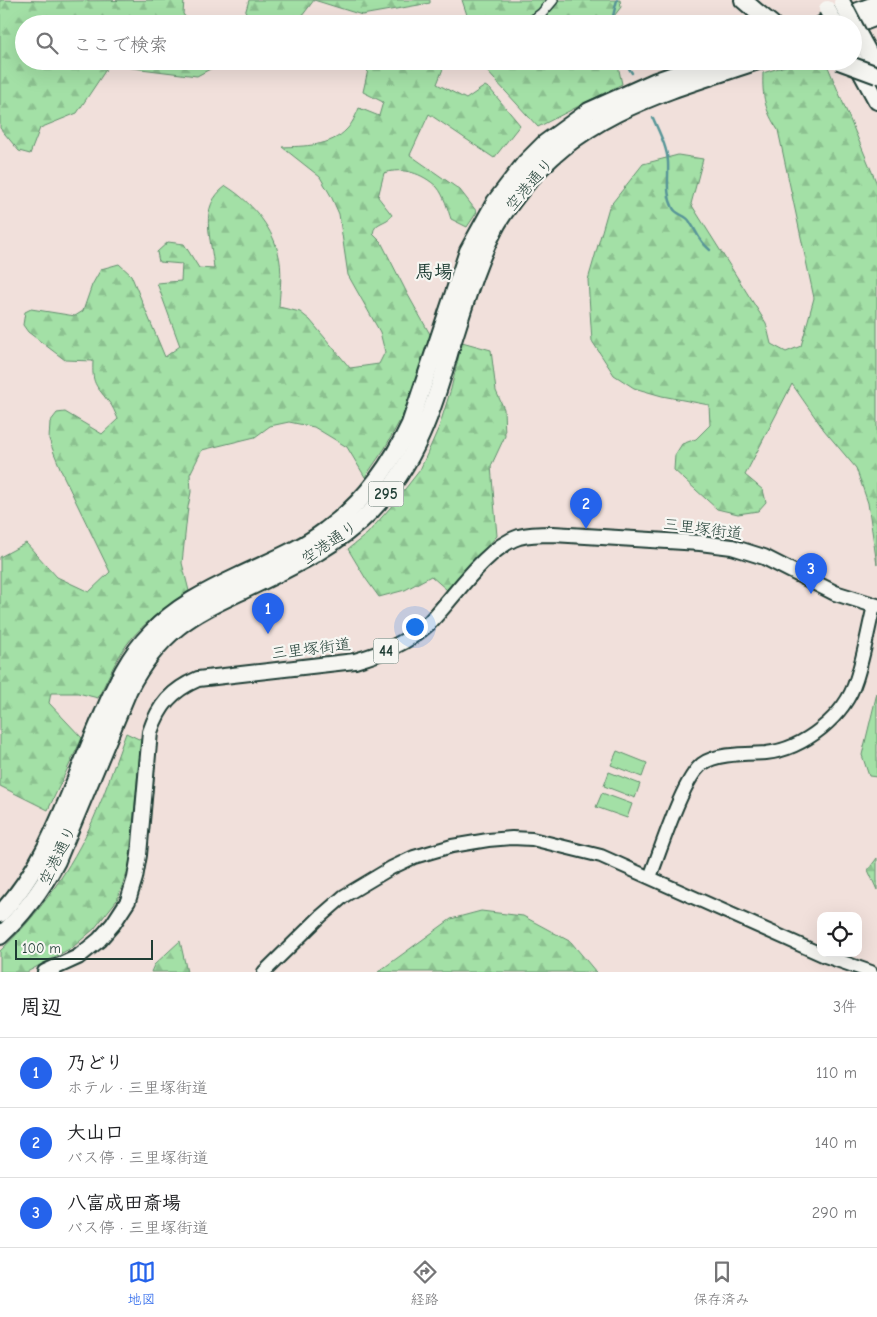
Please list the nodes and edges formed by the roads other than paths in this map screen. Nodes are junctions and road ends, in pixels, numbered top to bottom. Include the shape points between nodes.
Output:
1 (553, 0) edge
2 (744, 0) edge
3 (877, 4) edge
4 (831, 7) edge
5 (539, 15) edge
6 (761, 15) edge
7 (877, 17) edge
8 (862, 24) edge
9 (862, 41) edge
10 (877, 68) edge
11 (862, 69) edge
12 (688, 70) edge
13 (732, 70) edge
14 (860, 70) edge
15 (877, 75) edge
16 (877, 101) edge
17 (876, 606) edge
18 (650, 877) junction
19 (0, 914) edge
20 (0, 936) edge
21 (46, 972) edge
22 (264, 972) edge
23 (871, 972) edge

1 - 5 street
2 - 6 highway
3 - 4 highway
7 - 8 highway
9 - 10 highway
11 - 15 highway, bridge
12 - 19 highway, 空港通り / 295 via 589,111 544,143 525,163 495,202 468,251 410,424 384,470 363,496 326,530 189,602 150,633 112,693 40,861
13 - 20 highway, 空港通り / 295 via 655,96 590,127 538,170 506,208 486,247 470,286 434,408 404,470 358,524 330,546 190,618 163,641 138,672 45,883
14 - 16 highway
17 - 18 street via 856,680 851,693 834,716 819,730 787,748 724,756 702,764 687,783
17 - 21 main road, 三里塚街道 / 44 via 835,593 764,557 732,547 563,534 531,534 517,538 491,554 429,622 405,642 379,654 355,661 198,679 179,688 154,719 150,732 139,855 128,901 99,940 78,957
18 - 22 street via 601,856 532,839 488,840 452,846 406,861 344,896
18 - 23 street via 825,956

